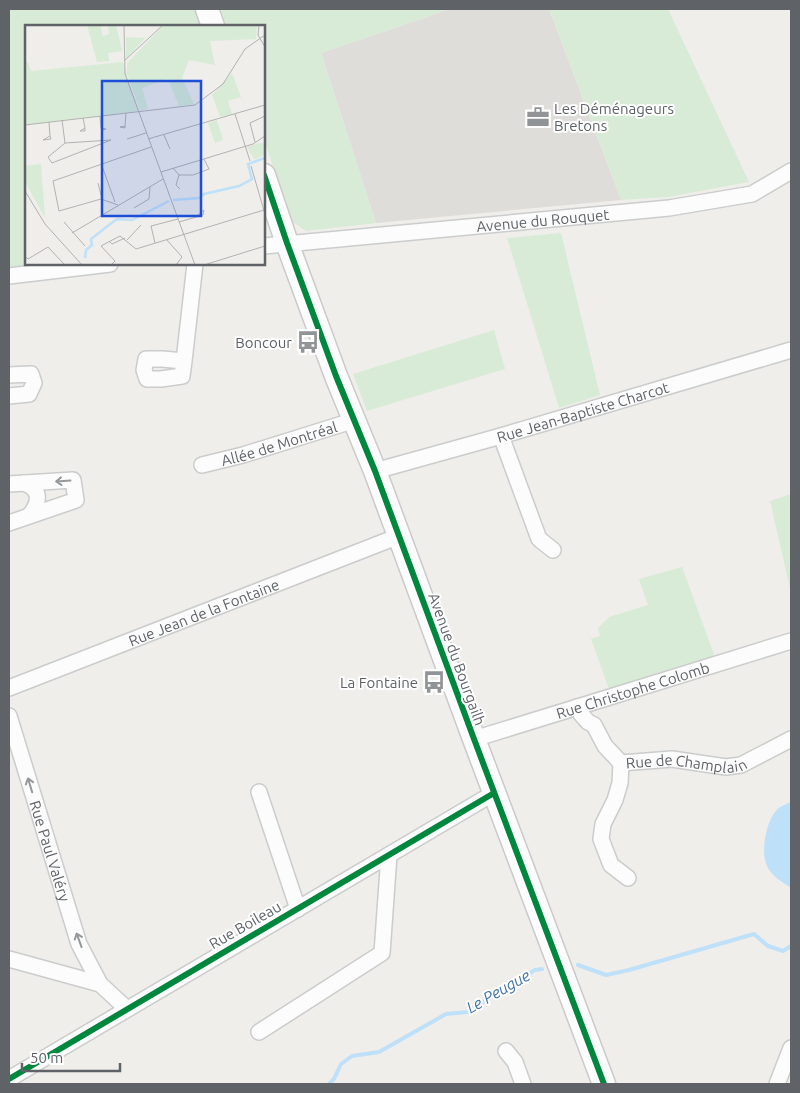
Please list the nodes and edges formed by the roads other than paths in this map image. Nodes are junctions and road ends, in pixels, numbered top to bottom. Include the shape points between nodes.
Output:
1 (208, 9) edge
2 (213, 25) edge
3 (791, 171) edge
4 (265, 178) edge
5 (287, 244) junction
6 (265, 246) edge
7 (102, 265) edge
8 (195, 265) edge
9 (9, 276) edge
10 (791, 350) edge
11 (184, 361) dead end
12 (9, 375) edge
13 (9, 396) edge
14 (355, 420) junction
15 (501, 436) junction
16 (202, 465) dead end
17 (375, 471) junction
18 (24, 483) junction
19 (9, 484) edge
20 (28, 516) junction
21 (9, 523) edge
22 (399, 536) junction
23 (553, 550) dead end
24 (791, 641) edge
25 (9, 688) edge
26 (598, 701) junction
27 (578, 707) junction
28 (9, 716) edge
29 (594, 725) junction
30 (791, 739) edge
31 (474, 740) junction
32 (621, 763) junction
33 (259, 792) dead end
34 (494, 793) junction
35 (388, 855) junction
36 (628, 878) dead end
37 (298, 909) junction
38 (9, 959) edge
39 (100, 984) junction
40 (127, 1009) junction
41 (259, 1032) dead end
42 (791, 1048) edge
43 (506, 1051) dead end
44 (9, 1079) edge
45 (523, 1084) edge
46 (604, 1084) edge
47 (777, 1084) edge

1 - 2 main road
3 - 5 street, Avenue du Rouquet via 752,194 669,208
4 - 5 main road, Avenue du Bourgailh
5 - 6 street, Avenue du Rouquet
5 - 14 main road, Avenue du Bourgailh
7 - 9 street
8 - 11 street
10 - 15 street, Rue Jean-Baptiste Charcot
12 - 13 street via 30,374 34,384 29,394
14 - 16 street, Allée de Montréal
14 - 17 main road, Avenue du Bourgailh
15 - 17 street, Rue Jean-Baptiste Charcot
15 - 23 street via 539,539
17 - 22 main road, Avenue du Bourgailh
18 - 19 street
18 - 20 street via 32,486 37,499 36,507
20 -> 18 street via 76,500 73,480
20 - 21 street
22 - 25 street, Rue Jean de la Fontaine
22 - 31 main road, Avenue du Bourgailh
24 - 26 street, Rue Christophe Colomb
26 - 27 street, Rue Christophe Colomb
26 - 29 street via 598,717
27 - 29 street, Rue de Champlain
27 - 31 street, Rue Christophe Colomb
39 -> 28 street, Rue Paul Valéry via 79,944
29 - 32 street, Rue de Champlain via 605,746
30 - 32 street, Rue de Champlain via 741,765 726,767 672,758
31 - 34 main road, Avenue du Bourgailh
32 - 36 street via 620,783 603,824 601,838 611,865
33 - 37 street
34 - 35 street, Rue Boileau
34 - 46 main road, Avenue du Bourgailh
35 - 37 street, Rue Boileau
35 - 41 street via 382,953
37 - 40 street, Rue Boileau
38 - 39 street
39 - 40 street
40 - 44 street, Rue Boileau
42 - 47 street
43 - 45 street via 515,1062

